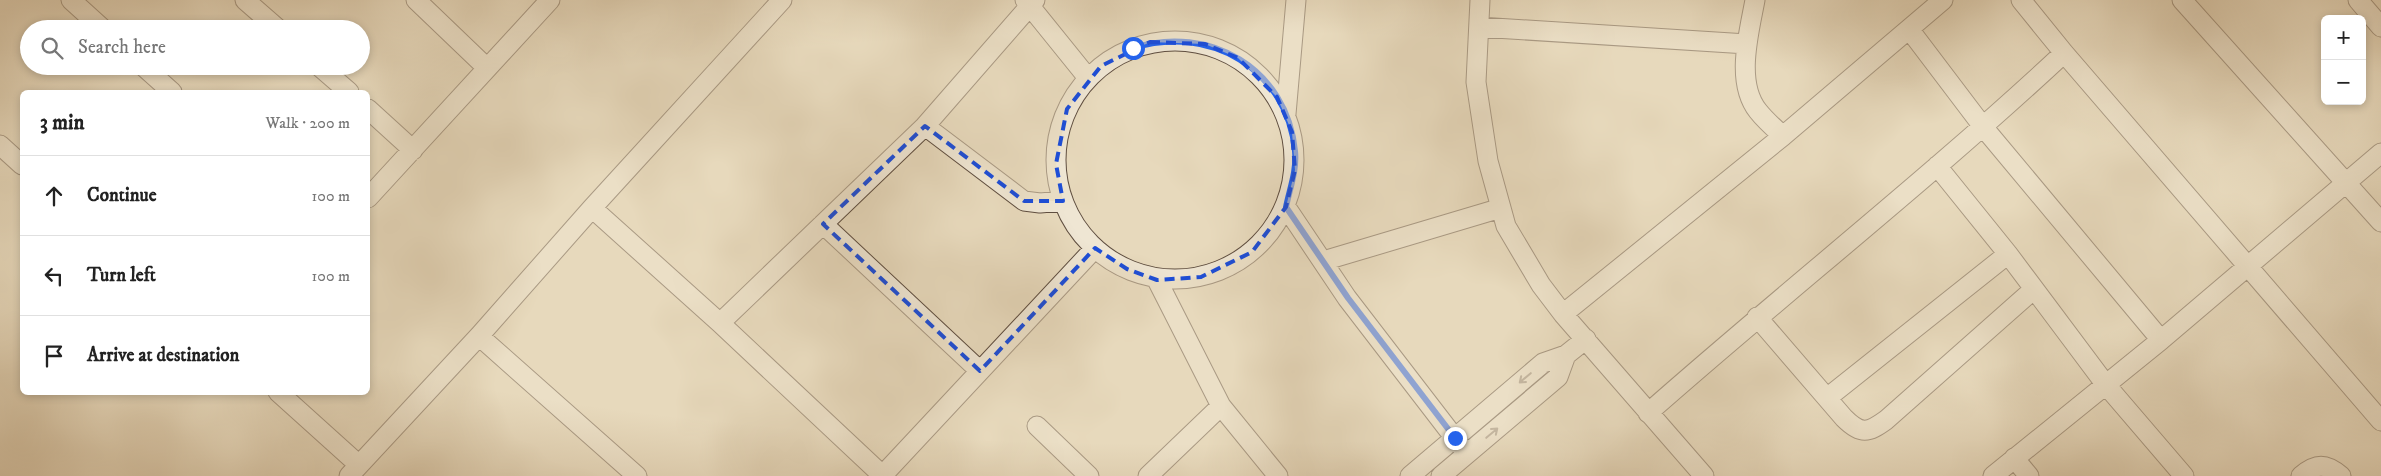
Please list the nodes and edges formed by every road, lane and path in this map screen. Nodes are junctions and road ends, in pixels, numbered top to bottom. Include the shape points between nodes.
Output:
1 (246, 0) edge
2 (416, 0) edge
3 (550, 0) edge
4 (782, 0) edge
5 (1296, 0) edge
6 (1480, 0) edge
7 (1755, 0) edge
8 (1943, 0) edge
9 (2022, 0) edge
10 (2182, 0) edge
11 (2358, 0) edge
12 (75, 1) edge
13 (1030, 2) edge
14 (93, 20) edge
15 (268, 20) edge
16 (2380, 23) edge
17 (1479, 27) junction
18 (1909, 29) junction
19 (1748, 44) junction
20 (2064, 53) junction
21 (487, 68) junction
22 (154, 75) edge
23 (329, 75) edge
24 (1088, 78) junction
25 (170, 90) edge
26 (347, 90) edge
27 (370, 111) edge
28 (1286, 114) junction
29 (925, 126) junction
30 (1984, 128) junction
31 (1783, 136) junction
32 (0, 145) edge
33 (413, 150) junction
34 (2381, 153) edge
35 (20, 163) edge
36 (1937, 166) junction
37 (2346, 182) junction
38 (370, 196) edge
39 (1063, 201) junction
40 (1286, 207) junction
41 (592, 208) junction
42 (1501, 208) junction
43 (2381, 222) edge
44 (823, 224) junction
45 (1095, 248) junction
46 (2008, 254) junction
47 (1323, 261) junction
48 (2248, 266) junction
49 (1158, 280) junction
50 (2034, 289) junction
51 (1563, 314) junction
52 (1757, 317) junction
53 (720, 323) junction
54 (479, 336) junction
55 (1586, 339) junction
56 (2161, 340) junction
57 (1566, 355) junction
58 (980, 372) junction
59 (2106, 385) junction
60 (281, 395) edge
61 (1827, 398) junction
62 (1221, 406) junction
63 (1648, 413) junction
64 (2381, 421) edge
65 (1037, 426) dead end
66 (1455, 438) junction
67 (1467, 454) junction
68 (2014, 458) junction
69 (354, 471) edge
70 (637, 476) edge
71 (883, 476) edge
72 (1089, 476) edge
73 (1148, 476) edge
74 (1278, 476) edge
75 (1410, 476) edge
76 (1441, 476) edge
77 (1704, 476) edge
78 (1993, 476) edge
79 (2029, 476) edge
80 (2184, 476) edge
81 (2301, 476) edge
82 (2341, 476) edge

1 - 15 street
2 - 21 street
3 - 21 street
4 - 41 street
5 - 28 street
6 - 17 street
7 - 19 street
8 - 18 street
9 - 20 street
10 - 37 street
11 - 16 street
12 - 14 street
13 - 24 street
13 - 29 street
17 - 19 street
17 - 42 street via 1476,82 1488,161
18 - 30 street
18 - 31 street
19 - 31 street via 1746,81 1749,96 1757,111
20 - 30 street
20 - 48 street
21 - 33 street
22 - 25 street
23 - 26 street
24 - 28 street via 1116,55 1150,42 1169,40 1205,44 1238,58 1253,69 1277,97
24 - 39 street via 1067,109 1060,127 1056,164
27 - 33 street
28 - 40 street via 1295,151 1295,170
29 - 39 street via 1024,201
29 - 44 street
30 - 36 street
30 - 56 street
31 - 51 street
32 - 35 street
33 - 38 street
34 - 37 street
36 - 46 street
36 - 52 street
37 - 43 street
37 - 48 street
39 - 45 street via 1082,234
40 - 47 street
40 - 49 street via 1266,239 1236,263 1201,277
41 - 53 street
41 - 54 street
42 - 47 street
42 - 51 street via 1511,234 1541,285
44 - 53 street
44 - 58 street
45 - 49 street via 1127,269
45 - 58 street
46 - 50 street
46 - 61 street
47 - 66 street
48 - 56 street
48 - 64 street
49 - 62 street
50 - 59 street
50 - 61 street via 1874,428 1866,431 1855,429
51 - 55 street
52 - 61 street
52 - 63 street
53 - 71 street
54 - 69 street
54 - 70 street
55 - 57 street
55 - 63 street
56 - 59 street
57 -> 66 street via 1543,363
67 -> 57 street via 1558,377
58 - 71 street
59 - 68 street
59 - 80 street
60 - 69 street
62 - 73 street
62 - 74 street
63 - 77 street
65 - 72 street
66 - 67 street
66 - 75 street
67 - 76 street
68 - 78 street
68 - 79 street
81 - 82 street via 2310,468 2322,465

